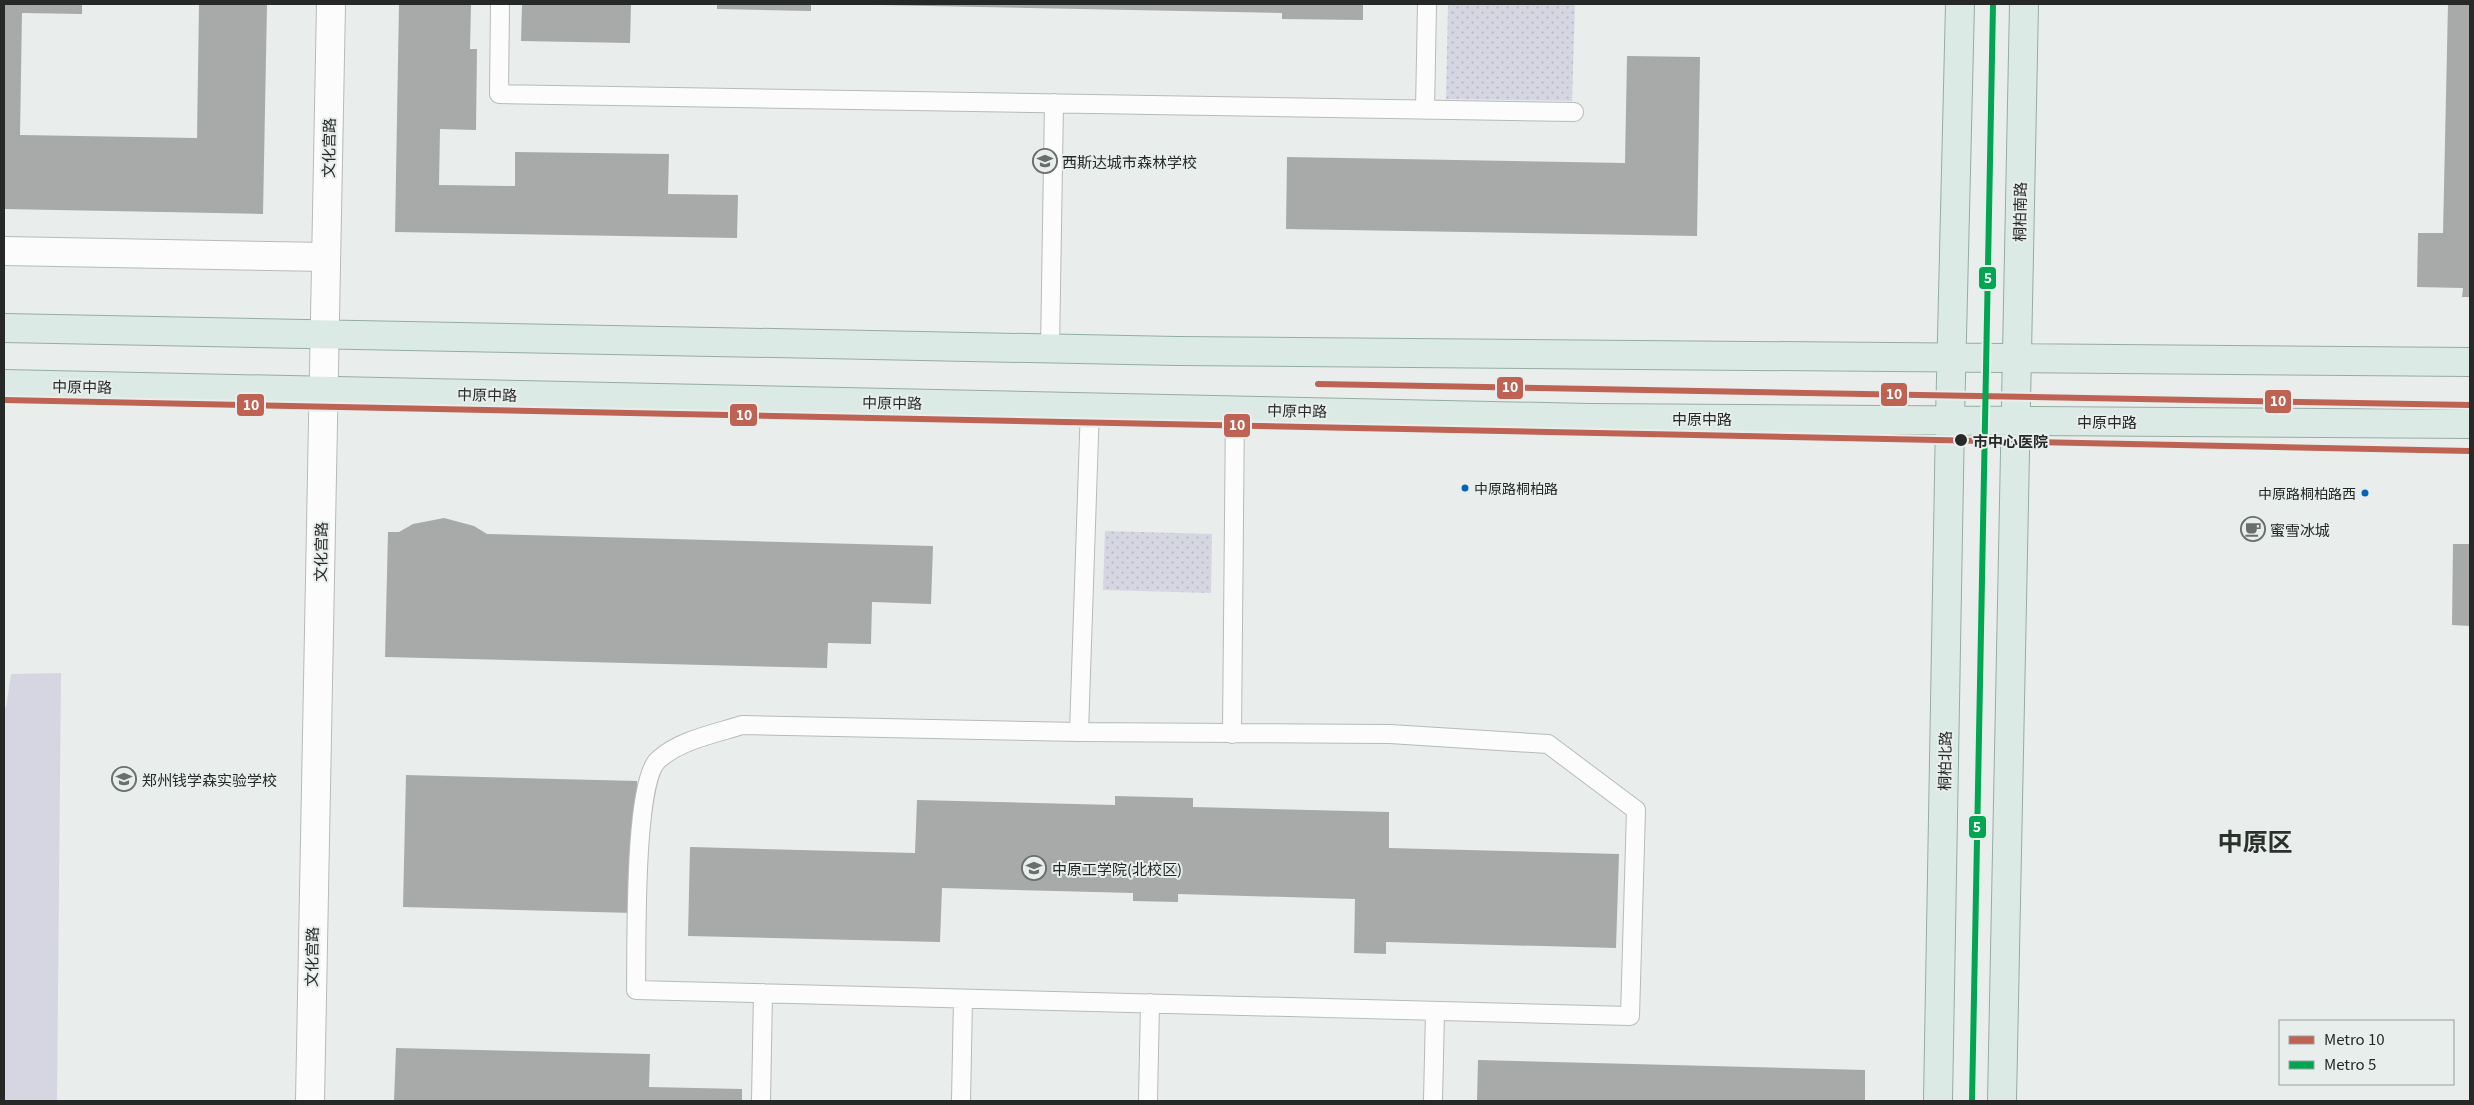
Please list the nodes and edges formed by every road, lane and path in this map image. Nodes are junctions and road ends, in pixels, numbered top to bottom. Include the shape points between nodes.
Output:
1 (331, 4) edge
2 (500, 4) edge
3 (1427, 4) edge
4 (1960, 4) edge
5 (2024, 4) edge
6 (1054, 103) junction
7 (1425, 110) junction
8 (1574, 112) dead end
9 (4, 252) edge
10 (326, 257) junction
11 (4, 328) edge
12 (325, 335) junction
13 (1050, 349) junction
14 (1951, 358) junction
15 (2016, 358) junction
16 (2470, 362) edge
17 (4, 384) edge
18 (323, 390) junction
19 (1090, 406) junction
20 (1235, 409) junction
21 (1950, 420) junction
22 (2015, 421) junction
23 (2470, 424) edge
24 (1079, 732) junction
25 (1232, 734) junction
26 (763, 993) junction
27 (963, 999) junction
28 (1150, 1003) junction
29 (1435, 1011) junction
30 (310, 1101) edge
31 (760, 1101) edge
32 (961, 1101) edge
33 (1148, 1101) edge
34 (1433, 1101) edge
35 (1938, 1101) edge
36 (2002, 1101) edge

1 - 10 street, 文化宫路
2 - 6 lane via 498,94
3 - 7 lane
4 - 14 main road
5 - 15 main road, 桐柏南路
6 - 7 lane
6 - 13 lane
7 - 8 lane
9 - 10 street
10 - 12 street, 文化宫路
11 - 12 main road
12 - 13 main road
12 - 18 street, 文化宫路
13 - 14 main road
14 - 15 main road
14 - 21 main road
15 - 16 main road
15 - 22 main road, 桐柏南路
17 - 18 main road, 中原中路
18 - 19 main road, 中原中路
18 - 30 street, 文化宫路
19 - 20 main road, 中原中路
19 - 24 lane
20 - 21 main road, 中原中路 via 1589,418
20 - 25 lane
21 - 22 main road, 中原中路
21 - 35 main road, 桐柏北路
22 - 23 main road, 中原中路
22 - 36 main road
24 - 25 lane
24 - 26 lane via 742,726 687,742 657,761 648,780 641,813 636,990
25 - 29 lane via 1390,734 1548,744 1636,810 1630,1016
26 - 27 lane
26 - 31 lane
27 - 28 lane
27 - 32 lane
28 - 29 lane
28 - 33 lane
29 - 34 lane

